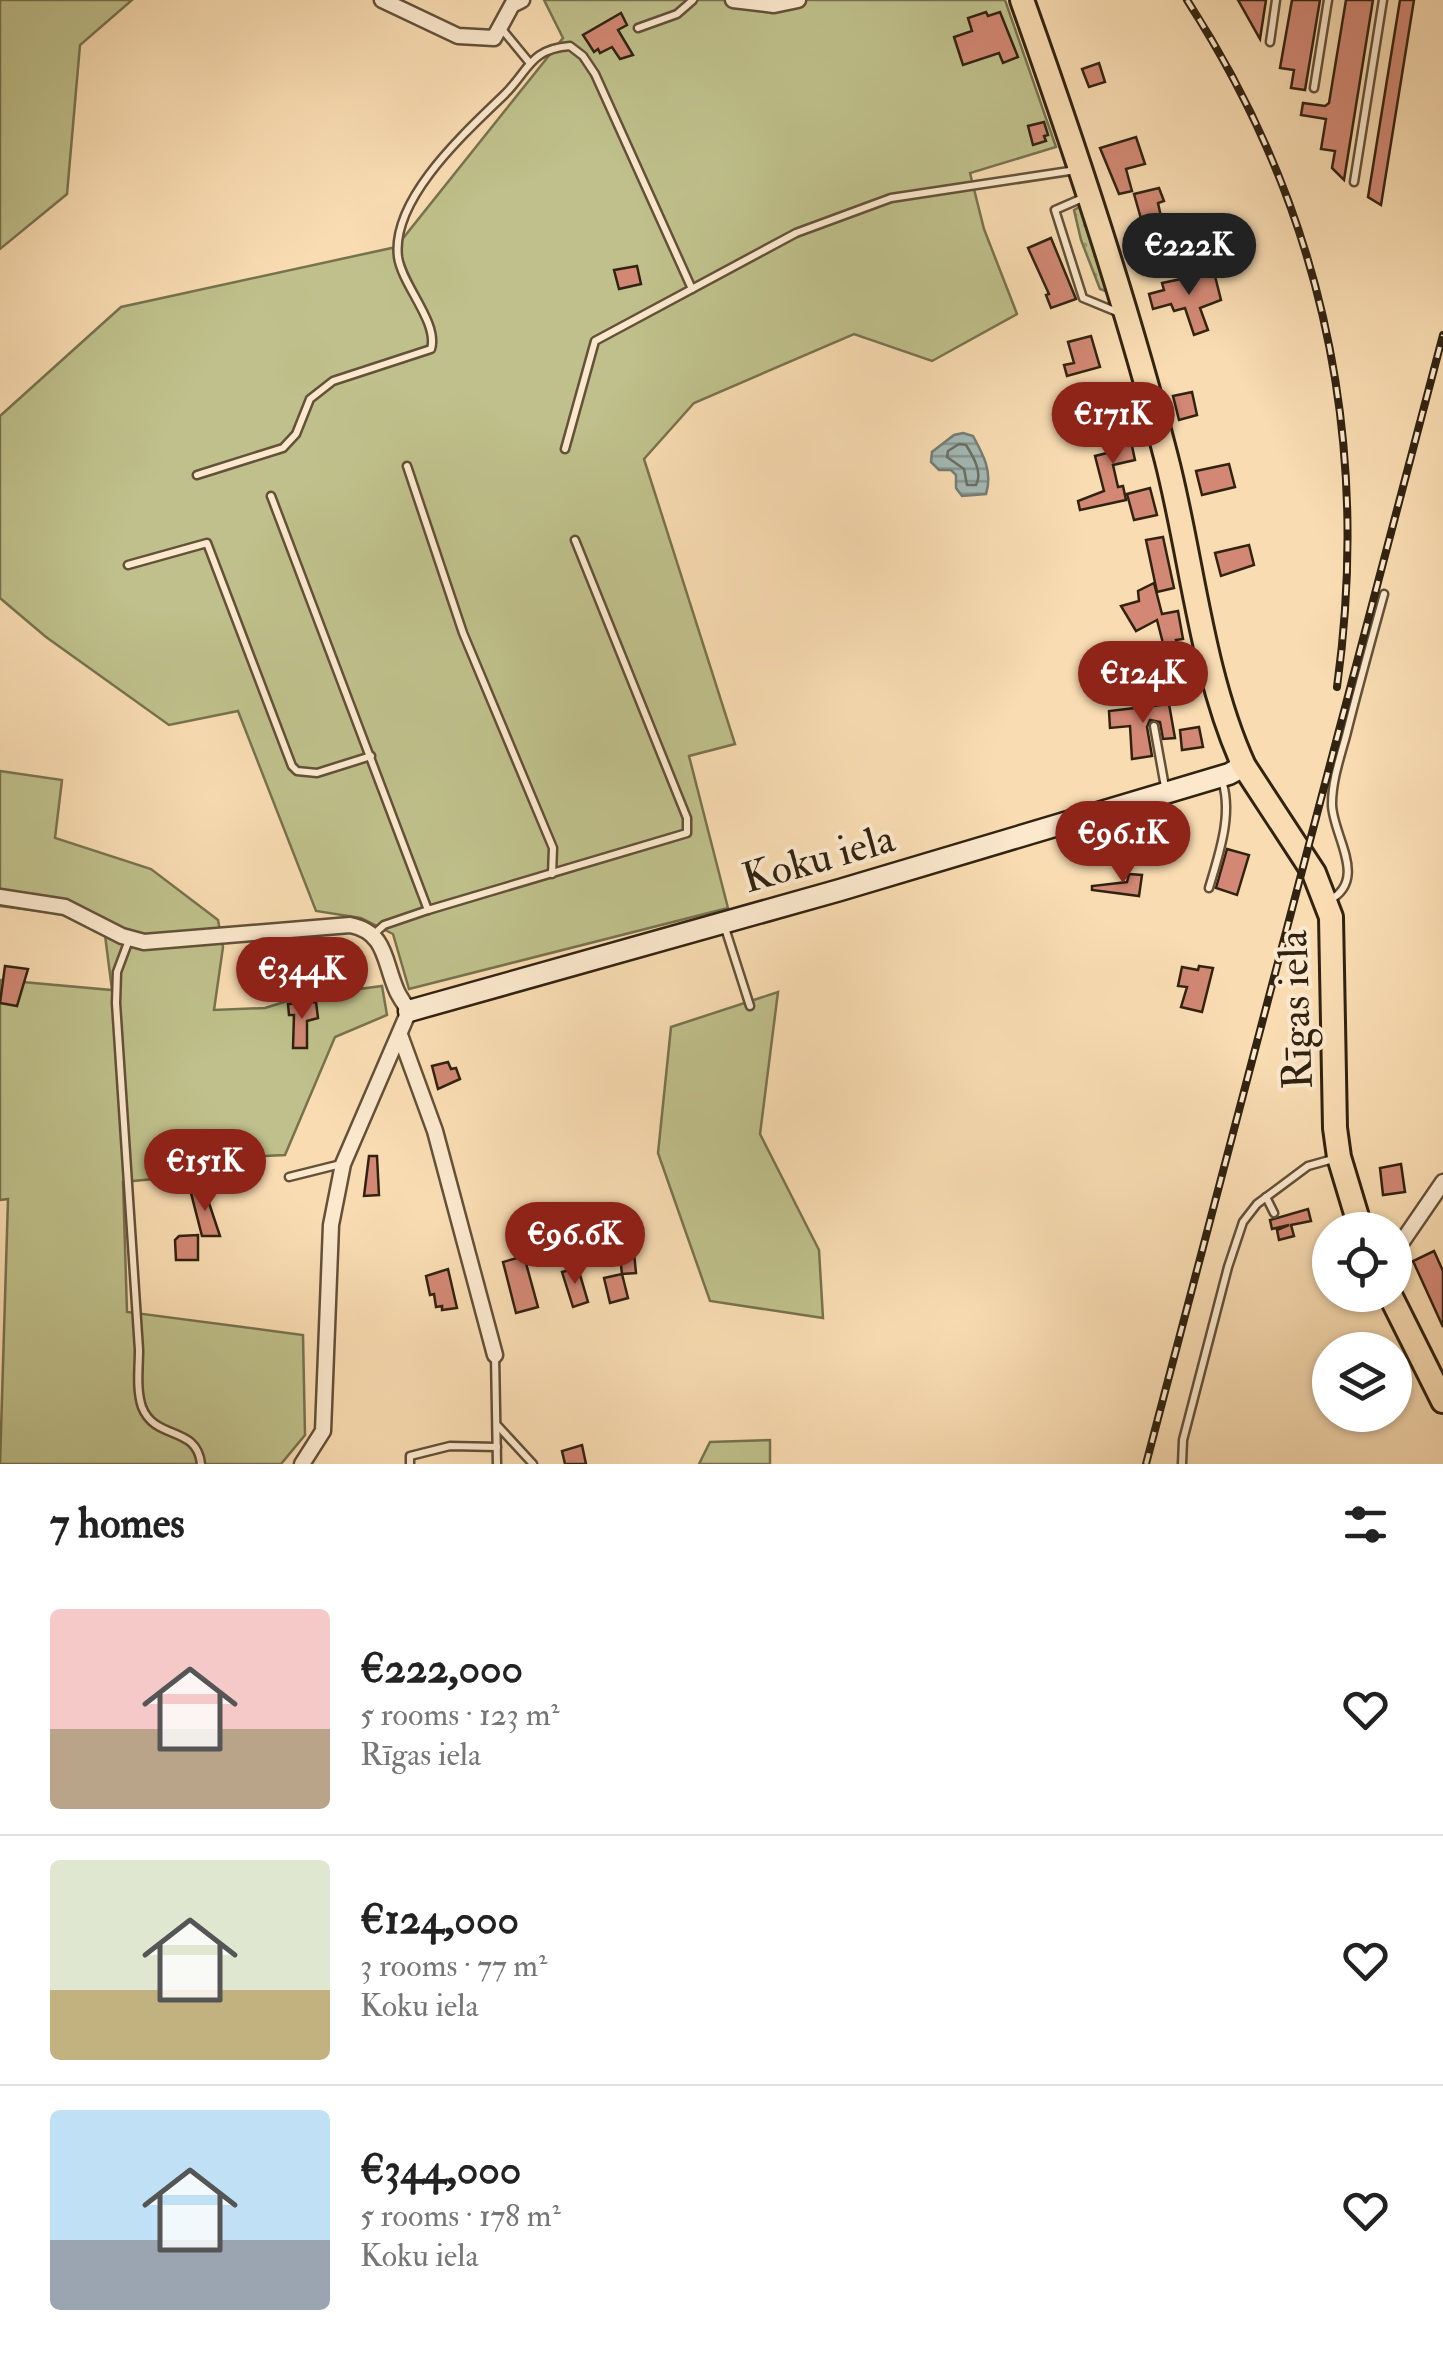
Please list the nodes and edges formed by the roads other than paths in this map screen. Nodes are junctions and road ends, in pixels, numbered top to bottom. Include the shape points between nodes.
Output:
1 (382, 0) edge
2 (522, 0) edge
3 (692, 0) edge
4 (733, 0) edge
5 (798, 0) edge
6 (1022, 0) edge
7 (1276, 0) edge
8 (1328, 0) edge
9 (1383, 0) edge
10 (500, 27) junction
11 (638, 28) dead end
12 (1270, 42) dead end
13 (529, 62) junction
14 (1314, 88) dead end
15 (1082, 169) junction
16 (1354, 182) dead end
17 (1090, 194) junction
18 (692, 289) junction
19 (1128, 316) junction
20 (565, 450) dead end
21 (406, 466) dead end
22 (197, 474) dead end
23 (272, 496) dead end
24 (576, 540) dead end
25 (128, 565) dead end
26 (1384, 594) dead end
27 (1154, 726) dead end
28 (371, 756) junction
29 (1244, 766) junction
30 (1221, 777) junction
31 (1167, 793) junction
32 (552, 874) junction
33 (1209, 888) dead end
34 (0, 897) edge
35 (1327, 902) junction
36 (428, 910) junction
37 (723, 922) junction
38 (373, 935) junction
39 (130, 939) junction
40 (750, 1006) dead end
41 (409, 1011) junction
42 (400, 1035) junction
43 (1338, 1156) junction
44 (343, 1164) junction
45 (289, 1177) dead end
46 (1443, 1182) edge
47 (1266, 1197) junction
48 (1274, 1212) dead end
49 (1355, 1212) edge
50 (1412, 1227) edge
51 (1398, 1312) edge
52 (496, 1355) joint
53 (1443, 1402) edge
54 (497, 1425) junction
55 (497, 1447) junction
56 (303, 1463) edge
57 (201, 1464) edge
58 (410, 1464) edge
59 (497, 1464) edge
60 (534, 1464) edge
61 (1182, 1464) edge

1 - 10 street via 458,36 494,38
2 - 10 street
3 - 11 lane via 677,14
4 - 5 street
6 - 15 main road, Rīgas iela
7 - 12 lane
8 - 14 lane
9 - 16 lane
10 - 13 lane
13 - 18 lane via 551,48 570,46 596,74
13 - 22 lane via 510,90 456,140 400,228 400,264 432,331 432,349 333,381 310,400 283,448
15 - 17 main road, Rīgas iela
15 - 18 lane via 891,198 796,233
17 - 19 main road, Rīgas iela
17 - 19 lane via 1055,210 1083,298
18 - 20 lane via 596,341
19 - 29 main road, Rīgas iela via 1216,684
21 - 32 lane via 463,633 553,848
23 - 28 lane
24 - 32 lane via 686,818 686,833
25 - 28 lane via 207,543 292,766 317,773
26 - 35 lane via 1332,806 1348,872 1344,888
27 - 31 lane
28 - 36 lane
29 - 30 street, Koku iela
29 - 35 main road, Rīgas iela
30 - 31 street, Koku iela
30 - 33 lane via 1224,825
31 - 37 street, Koku iela
32 - 36 lane
34 - 39 street via 65,907
35 - 43 main road, Rīgas iela via 1334,940
36 - 38 lane
37 - 40 lane
37 - 41 street, Koku iela
38 - 39 street via 338,925
38 - 41 street
39 - 57 lane via 117,972 116,1003 138,1387 154,1425 194,1442
41 - 42 street
42 - 44 street
42 - 52 street via 435,1131
43 - 47 lane via 1308,1166
43 - 49 main road, Rīgas iela
44 - 45 lane
44 - 56 street via 331,1226 323,1430
46 - 50 street
47 - 48 lane
47 - 61 lane via 1243,1222 1228,1267
51 - 53 main road
52 - 54 lane
54 - 55 lane
54 - 60 lane
55 - 58 lane via 450,1446 410,1456
55 - 59 lane

